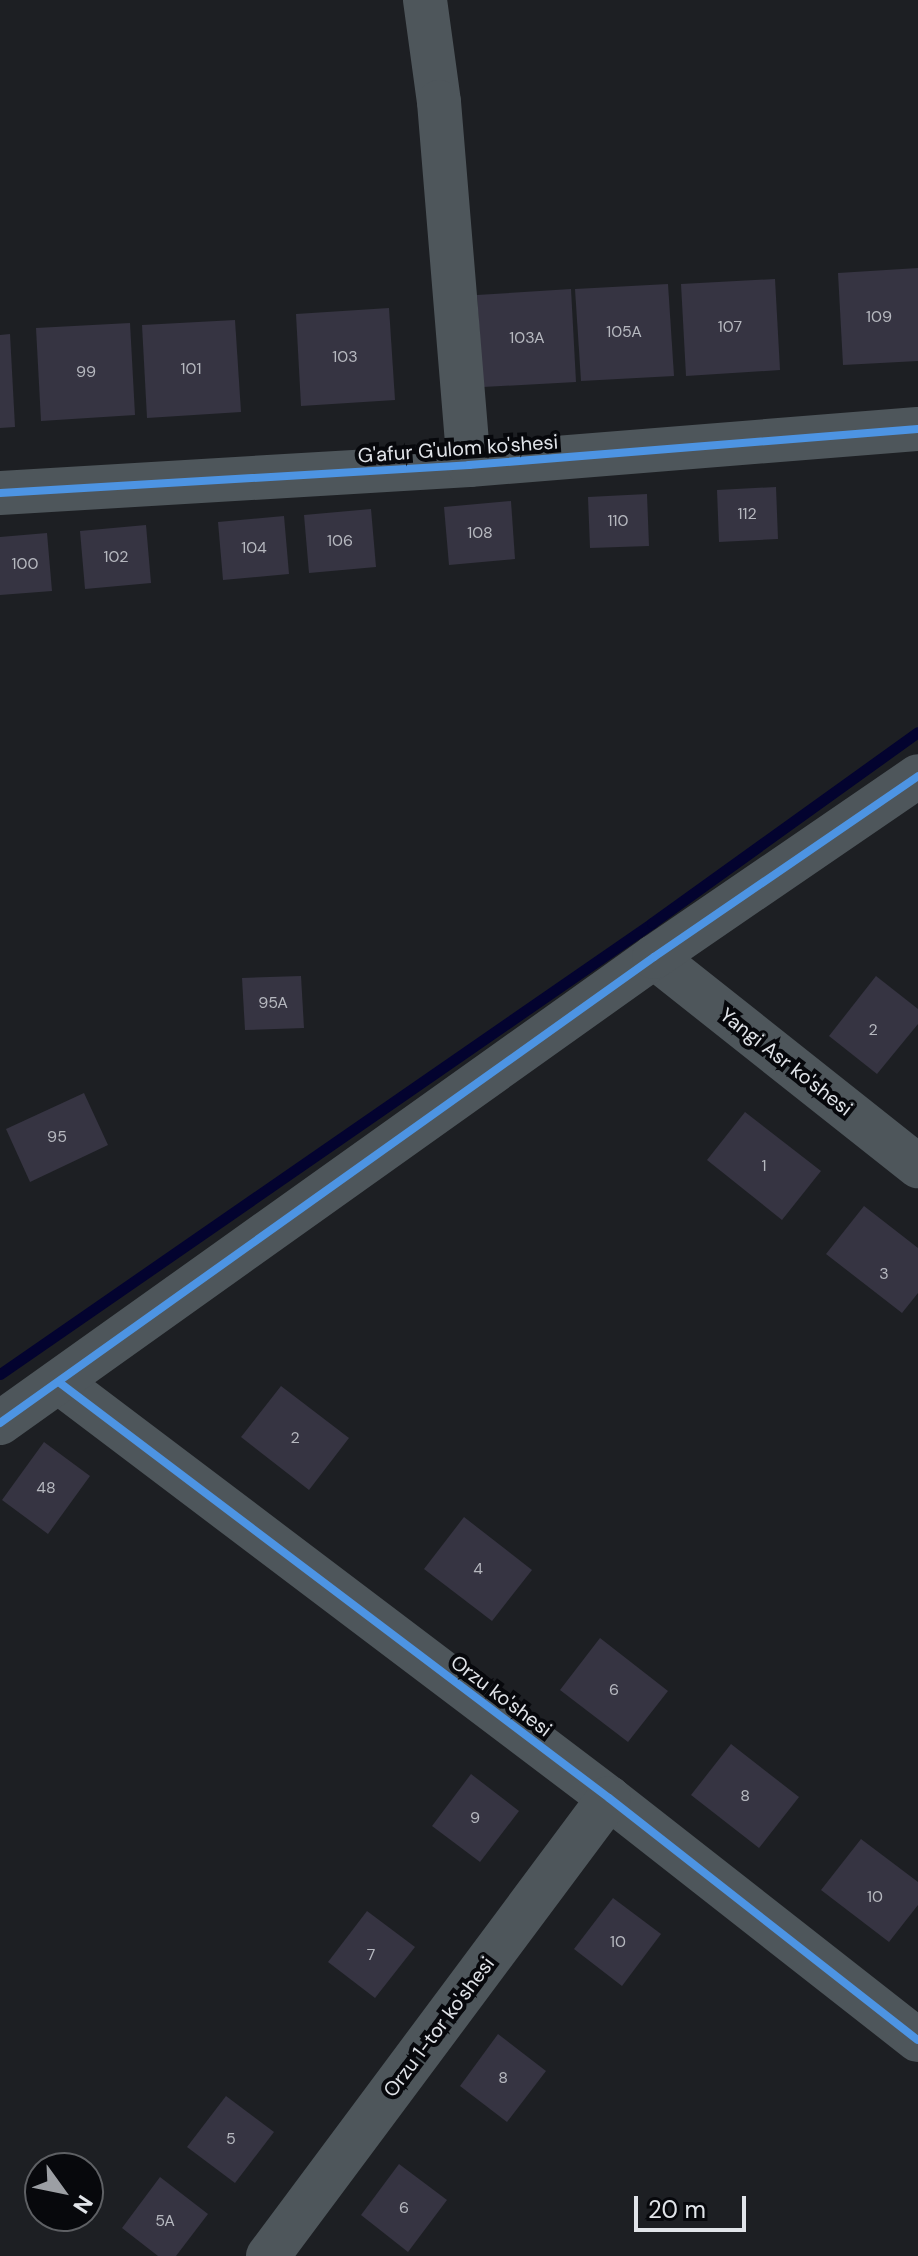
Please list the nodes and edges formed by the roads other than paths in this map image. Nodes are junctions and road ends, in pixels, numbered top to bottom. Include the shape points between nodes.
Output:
1 (425, 0) edge
2 (918, 429) edge
3 (469, 465) junction
4 (0, 493) edge
5 (918, 776) edge
6 (654, 957) junction
7 (918, 1166) edge
8 (60, 1383) junction
9 (0, 1423) edge
10 (609, 1798) junction
11 (918, 2040) edge
12 (268, 2256) edge

1 - 3 street via 439,102
2 - 3 street, G'afur G'ulom ko'shesi
3 - 4 street, G'afur G'ulom ko'shesi
5 - 6 street
6 - 7 street, Yangi Asr ko'shesi
6 - 8 street
8 - 9 street
8 - 10 street, Orzu ko'shesi
10 - 11 street, Orzu ko'shesi
10 - 12 street, Orzu 1-tor ko'shesi

